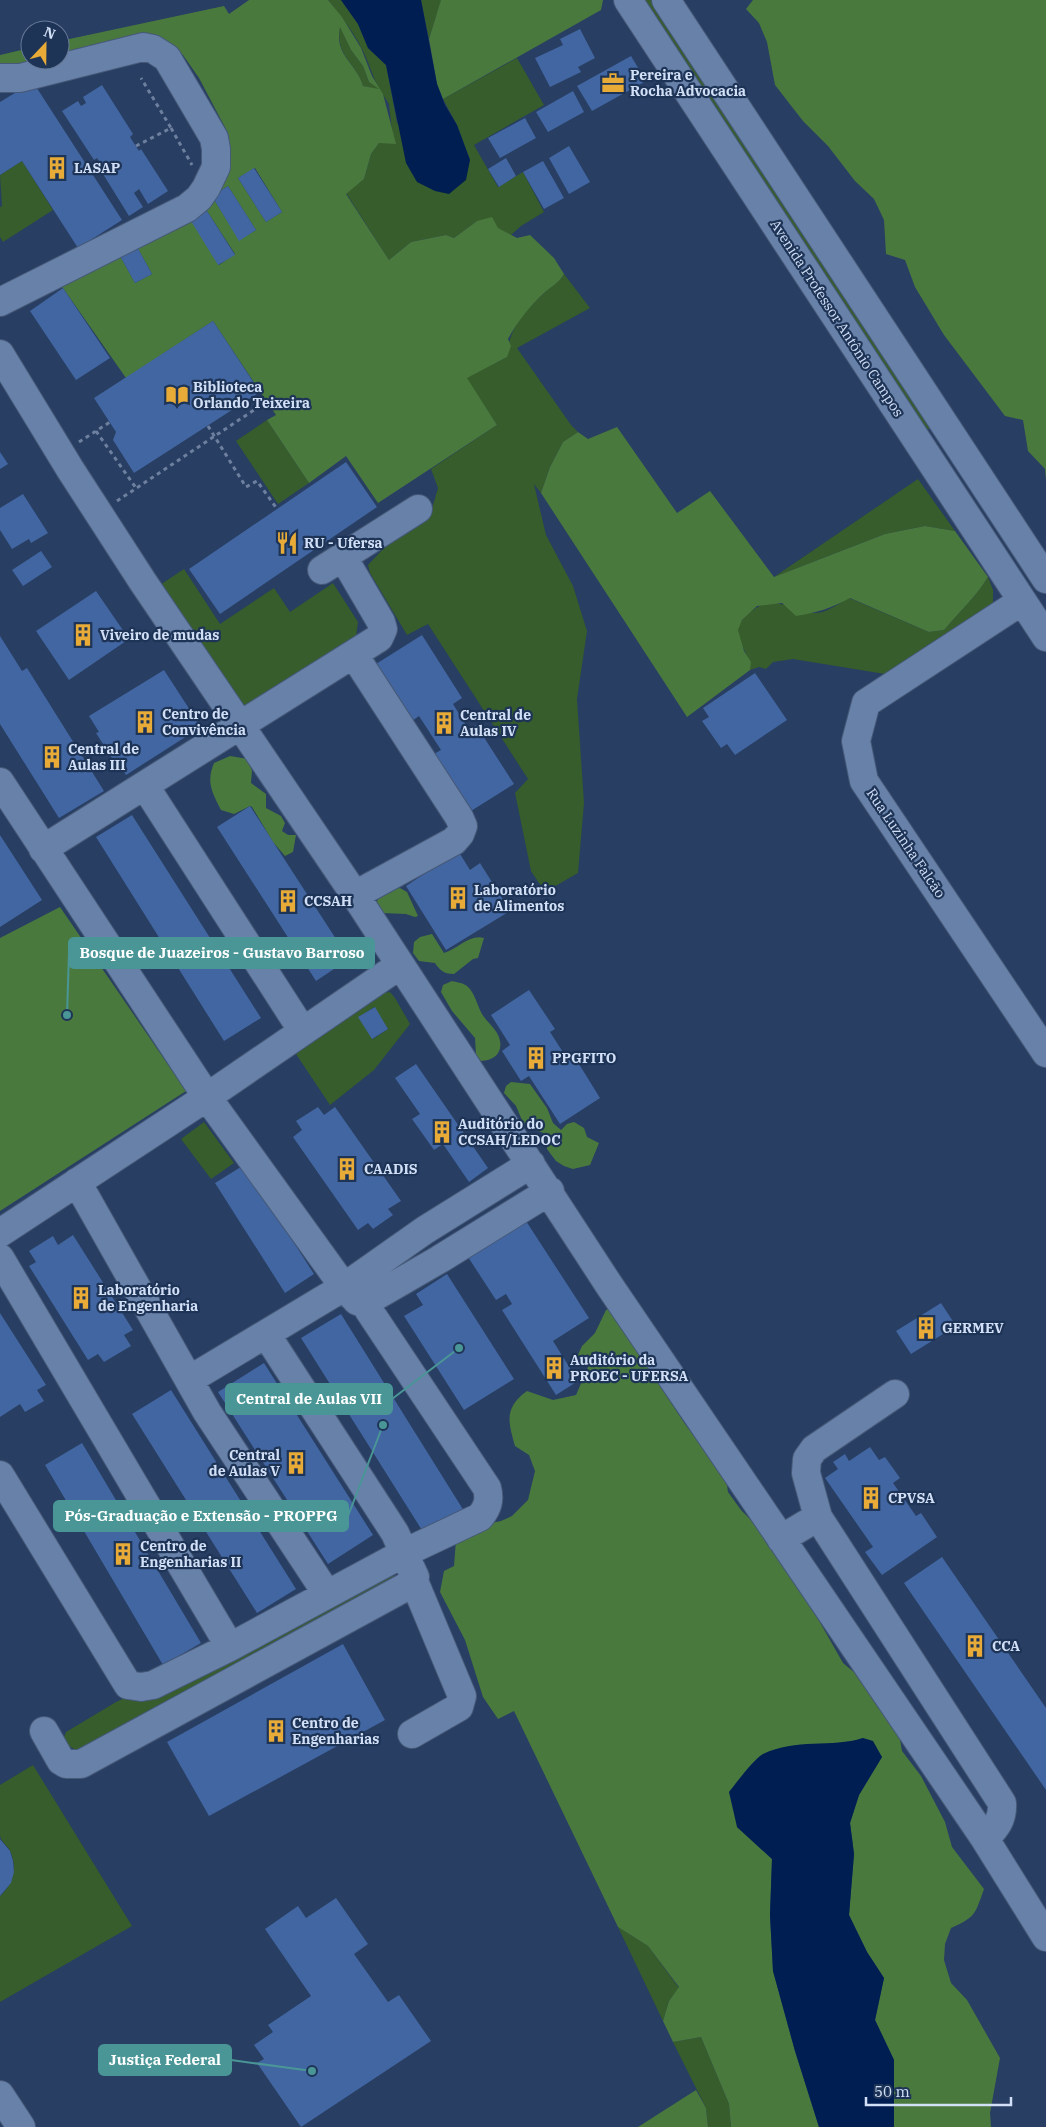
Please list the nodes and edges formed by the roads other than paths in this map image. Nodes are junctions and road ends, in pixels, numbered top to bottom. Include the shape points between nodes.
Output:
1 (628, 0) edge
2 (666, 0) edge
3 (7, 82) edge
4 (0, 302) edge
5 (0, 354) edge
6 (998, 504) junction
7 (418, 509) dead end
8 (969, 518) junction
9 (1025, 546) junction
10 (996, 563) junction
11 (1046, 579) edge
12 (1022, 600) junction
13 (1046, 637) edge
14 (354, 655) junction
15 (239, 725) junction
16 (0, 782) edge
17 (145, 786) junction
18 (43, 849) junction
19 (356, 896) junction
20 (400, 965) junction
21 (302, 1030) junction
22 (1046, 1053) edge
23 (207, 1097) junction
24 (531, 1164) junction
25 (77, 1182) junction
26 (550, 1191) junction
27 (425, 1230) junction
28 (0, 1233) edge
29 (0, 1258) edge
30 (440, 1259) junction
31 (347, 1288) junction
32 (266, 1334) junction
33 (189, 1380) junction
34 (895, 1394) dead end
35 (0, 1475) edge
36 (818, 1517) junction
37 (781, 1539) junction
38 (404, 1553) junction
39 (414, 1581) junction
40 (326, 1594) junction
41 (230, 1648) junction
42 (44, 1731) dead end
43 (412, 1734) dead end
44 (984, 1839) junction
45 (1038, 1909) edge
46 (1046, 1936) edge
47 (0, 2095) edge
48 (21, 2127) edge

1 - 8 street, Avenida Professor Antônio Campos
2 - 6 street
3 - 4 street via 143,47 153,49 167,58 214,138 216,168 199,198 187,208
5 - 15 street via 70,469
6 - 8 street
6 - 9 street
7 - 14 street via 332,563 381,622 383,630 379,638
8 - 10 street, Avenida Professor Antônio Campos
9 - 10 street
9 - 11 street
10 - 12 street, Avenida Professor Antônio Campos
12 - 13 street, Avenida Professor Antônio Campos
12 - 22 street, Rua Luzinha Falcão via 866,702 856,741 864,781
14 - 15 street
14 - 19 street via 463,826 454,841
15 - 17 street
15 - 19 street
16 - 18 street
17 - 18 street
17 - 21 street
18 - 23 street
19 - 20 street
20 - 21 street
20 - 24 street
21 - 23 street
23 - 25 street
23 - 31 street
24 - 26 street
24 - 27 street
25 - 28 street
25 - 33 street
26 - 30 street
26 - 37 street via 609,1285
27 - 30 street
27 - 31 street
29 - 41 street
30 - 31 street
31 - 32 street
31 - 38 street via 486,1488 489,1497 487,1508 480,1517
32 - 33 street
32 - 38 street via 395,1533
33 - 40 street
34 - 36 street via 814,1449 807,1459 806,1473
35 - 41 street via 128,1685 141,1688 153,1685
36 - 37 street
36 - 44 street via 1002,1803 1003,1814 999,1824
37 - 44 street
38 - 39 street
38 - 40 street
39 - 42 street via 81,1764 61,1761
39 - 43 street via 462,1696 459,1707
40 - 41 street
44 - 45 street
45 - 46 street
47 - 48 street

